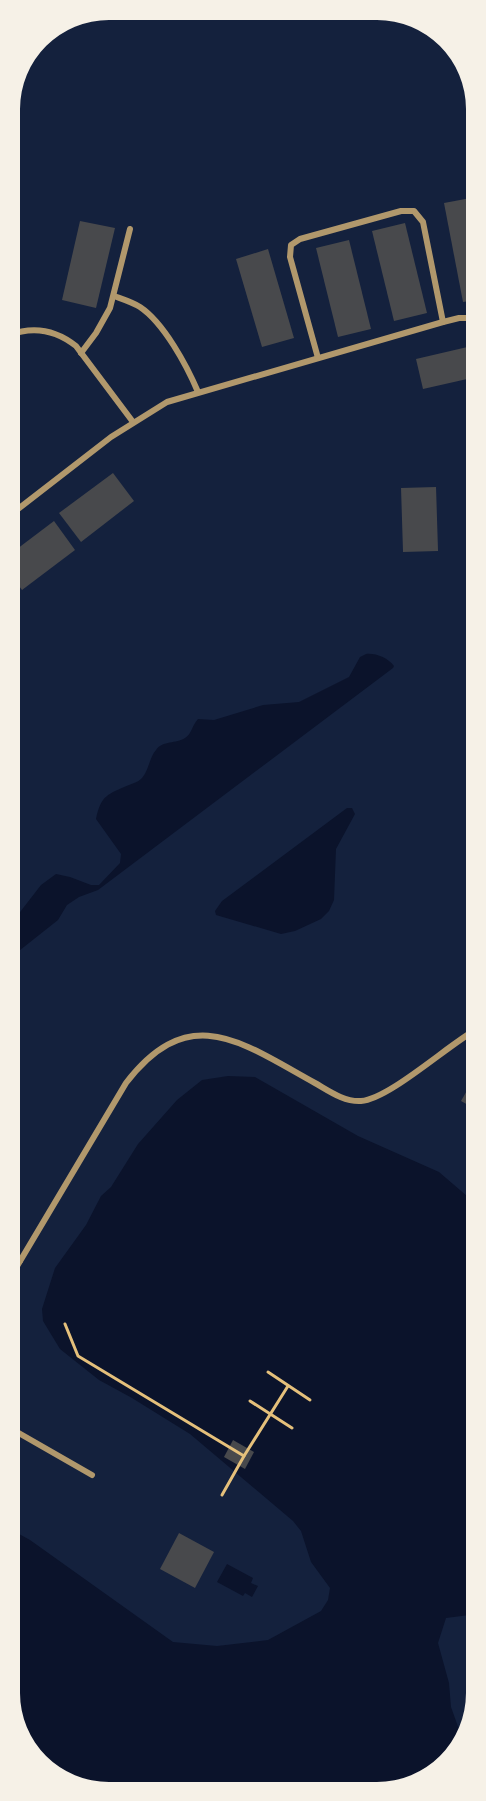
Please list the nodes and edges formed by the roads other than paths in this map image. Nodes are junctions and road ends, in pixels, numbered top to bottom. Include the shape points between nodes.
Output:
1 (130, 229) dead end
2 (114, 296) junction
3 (466, 318) edge
4 (443, 322) junction
5 (20, 332) edge
6 (81, 353) junction
7 (318, 358) junction
8 (198, 392) junction
9 (133, 422) junction
10 (20, 508) edge
11 (466, 1037) edge
12 (20, 1261) edge
13 (19, 1433) edge
14 (92, 1475) dead end

1 - 2 street
2 - 6 street via 103,321
2 - 8 street via 149,315 180,354
3 - 4 street
4 - 7 street
4 - 7 street via 423,222 414,211 401,211 300,239 291,245 290,257
5 - 6 street via 49,332 68,340
6 - 9 street
7 - 8 street
8 - 9 street via 167,402
9 - 10 street
11 - 12 street via 391,1089 362,1101 342,1097 227,1038 199,1035 168,1044 154,1052 126,1083
13 - 14 street

